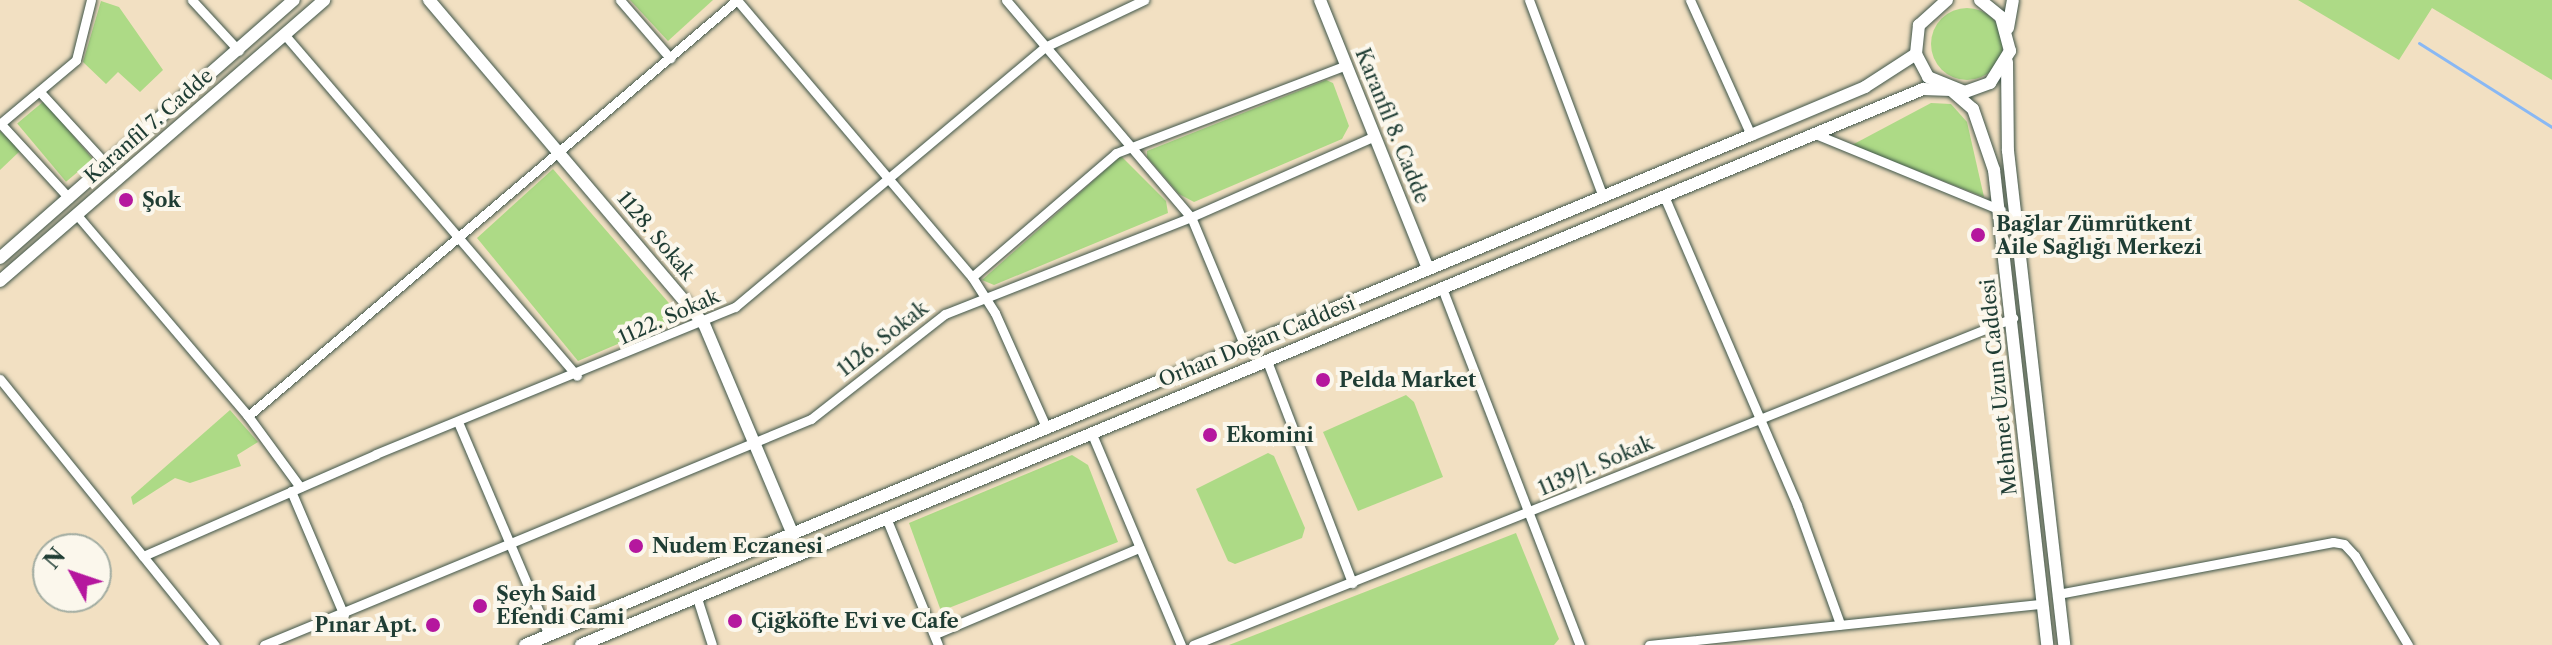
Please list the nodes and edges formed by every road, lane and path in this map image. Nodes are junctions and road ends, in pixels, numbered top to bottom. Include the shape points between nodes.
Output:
1 (91, 0) edge
2 (192, 0) edge
3 (294, 0) edge
4 (324, 0) edge
5 (429, 0) edge
6 (620, 0) edge
7 (737, 0) edge
8 (1006, 0) edge
9 (1144, 0) edge
10 (1320, 0) edge
11 (1529, 0) edge
12 (1690, 0) edge
13 (1947, 0) edge
14 (1980, 0) edge
15 (2013, 0) edge
16 (1927, 6) edge
17 (2008, 28) junction
18 (284, 34) junction
19 (1045, 47) junction
20 (239, 51) junction
21 (1916, 54) junction
22 (670, 58) junction
23 (2007, 62) junction
24 (1346, 65) junction
25 (1951, 90) junction
26 (40, 92) junction
27 (1, 123) edge
28 (1813, 133) junction
29 (1751, 135) junction
30 (1372, 137) junction
31 (1133, 148) junction
32 (559, 152) junction
33 (107, 165) junction
34 (889, 177) junction
35 (1664, 196) junction
36 (1603, 197) junction
37 (69, 198) junction
38 (2001, 210) junction
39 (77, 215) junction
40 (1191, 217) junction
41 (459, 239) junction
42 (0, 258) edge
43 (1427, 266) junction
44 (972, 277) junction
45 (0, 281) edge
46 (1442, 288) junction
47 (982, 296) junction
48 (2013, 318) junction
49 (704, 324) junction
50 (1245, 347) junction
51 (1267, 361) junction
52 (577, 376) junction
53 (0, 379) edge
54 (248, 416) junction
55 (1760, 416) junction
56 (458, 422) junction
57 (1047, 429) junction
58 (1091, 432) junction
59 (755, 442) junction
60 (296, 489) junction
61 (1531, 512) junction
62 (887, 520) junction
63 (793, 535) junction
64 (511, 543) junction
65 (1139, 548) junction
66 (143, 556) junction
67 (1352, 583) junction
68 (2058, 594) junction
69 (697, 598) junction
70 (2042, 604) junction
71 (344, 615) junction
72 (1840, 624) junction
73 (935, 634) junction
74 (549, 635) junction
75 (1698, 642) edge
76 (215, 645) edge
77 (264, 645) edge
78 (525, 645) edge
79 (581, 645) edge
80 (712, 645) edge
81 (938, 645) edge
82 (1181, 645) edge
83 (1193, 645) edge
84 (1580, 645) edge
85 (1649, 645) edge
86 (2047, 645) edge
87 (2064, 645) edge
88 (2408, 645) edge

1 - 26 street via 76,60
2 - 20 street
3 - 20 main road, Karanfil 7. Cadde
4 - 18 main road, Karanfil 7. Cadde
5 - 32 main road, 1128. Sokak
6 - 22 street
7 - 22 street
7 - 34 street
8 - 19 street
9 - 19 street, 1122. Sokak
10 - 24 main road, Karanfil 8. Cadde
11 - 36 street
12 - 29 street
13 - 16 main road
14 - 17 main road
15 - 17 main road
16 - 21 main road via 1915,39
17 - 23 main road
18 - 39 main road, Karanfil 7. Cadde
18 - 41 street
19 - 31 street
19 - 34 street, 1122. Sokak
20 - 33 main road, Karanfil 7. Cadde
21 - 25 main road, Mehmet Uzun Caddesi via 1928,77
21 - 29 main road via 1865,87
22 - 32 street
23 - 25 main road, Orhan Doğan Caddesi via 1978,89
23 - 68 main road via 2008,151
24 - 30 main road, Karanfil 8. Cadde
24 - 31 street
25 - 28 main road, Orhan Doğan Caddesi via 1903,94
25 - 38 main road, Mehmet Uzun Caddesi via 1973,109 1981,126
26 - 27 street
26 - 33 street
27 - 37 street
28 - 35 main road, Orhan Doğan Caddesi
28 - 38 street
29 - 36 main road
30 - 40 street, 1126. Sokak
30 - 43 main road, Karanfil 8. Cadde
31 - 40 street
31 - 44 street via 1116,153 1081,180
32 - 41 street
32 - 49 main road, 1128. Sokak
33 - 37 main road, Karanfil 7. Cadde
34 - 44 street
34 - 49 street, 1122. Sokak via 735,307
35 - 46 main road, Orhan Doğan Caddesi
35 - 55 street
36 - 43 main road
37 - 42 main road, Karanfil 7. Cadde
38 - 48 main road, Mehmet Uzun Caddesi
39 - 45 main road, Karanfil 7. Cadde
39 - 54 street
40 - 47 street, 1126. Sokak
40 - 50 street
41 - 52 street
41 - 54 street
43 - 50 main road
44 - 47 street
46 - 51 main road, Orhan Doğan Caddesi
46 - 61 street
47 - 57 street via 995,313
47 - 59 street, 1126. Sokak via 917,332 811,419
48 - 55 street, 1139/1. Sokak
48 - 70 main road, Mehmet Uzun Caddesi
49 - 52 street, 1122. Sokak
49 - 59 main road, 1128. Sokak
50 - 57 main road
51 - 58 main road, Orhan Doğan Caddesi
51 - 67 street
52 - 56 street, 1122. Sokak
53 - 66 street
54 - 60 street
55 - 61 street, 1139/1. Sokak
55 - 72 street
56 - 60 street, 1122. Sokak
56 - 64 street
57 - 63 main road
58 - 62 main road, Orhan Doğan Caddesi
58 - 65 street
59 - 63 main road, 1128. Sokak
59 - 64 street, 1126. Sokak
60 - 66 street, 1122. Sokak
60 - 71 street
61 - 67 street, 1139/1. Sokak
61 - 84 street
62 - 69 main road, Orhan Doğan Caddesi
62 - 73 street
63 - 74 main road
64 - 71 street, 1126. Sokak
64 - 74 street
65 - 73 street
65 - 82 street
66 - 76 street
67 - 83 street, 1139/1. Sokak
68 - 87 main road
68 - 88 street via 2344,544
69 - 79 main road, Orhan Doğan Caddesi
69 - 80 street
70 - 72 street
70 - 86 main road, Mehmet Uzun Caddesi
71 - 77 street, 1126. Sokak
72 - 75 street
73 - 81 street
74 - 78 main road
75 - 85 street

